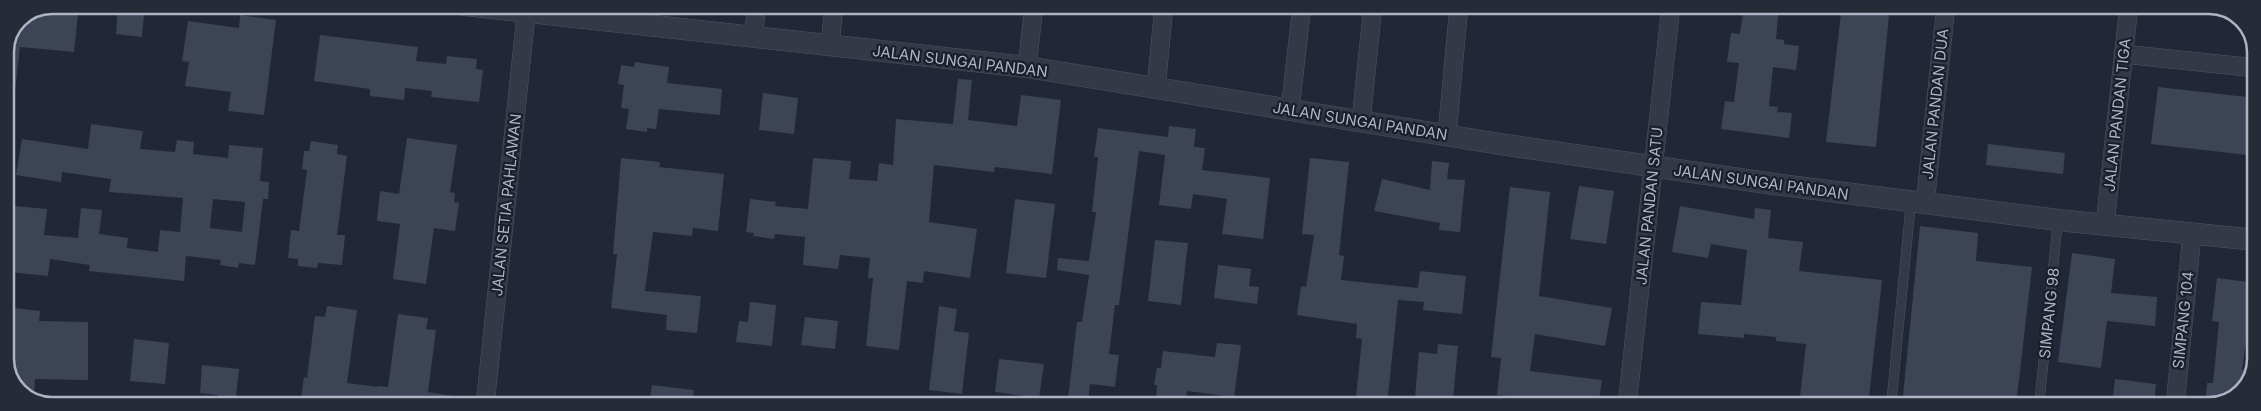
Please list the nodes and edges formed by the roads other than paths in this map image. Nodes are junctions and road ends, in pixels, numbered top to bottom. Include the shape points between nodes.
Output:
1 (525, 14) edge
2 (567, 14) edge
3 (756, 14) edge
4 (833, 14) edge
5 (1033, 14) edge
6 (1163, 14) edge
7 (1301, 14) edge
8 (1372, 14) edge
9 (1458, 14) edge
10 (1670, 14) edge
11 (1945, 14) edge
12 (2128, 14) edge
13 (754, 37) junction
14 (830, 45) junction
15 (2124, 54) junction
16 (1028, 67) junction
17 (2247, 67) edge
18 (1156, 89) junction
19 (1290, 110) junction
20 (1361, 121) junction
21 (1447, 134) junction
22 (1654, 167) junction
23 (1918, 203) junction
24 (2058, 220) junction
25 (2105, 224) junction
26 (2192, 234) junction
27 (2247, 239) edge
28 (487, 397) edge
29 (1628, 397) edge
30 (1892, 397) edge
31 (2040, 397) edge
32 (2175, 397) edge

1 - 28 street, JALAN SETIA PAHLAWAN
2 - 13 street, JALAN SUNGAI PANDAN
3 - 13 street
4 - 14 street
5 - 16 street
6 - 18 street
7 - 19 street
8 - 20 street
9 - 21 street
10 - 22 street, JALAN PANDAN SATU
11 - 23 street, JALAN PANDAN DUA
12 - 15 street, JALAN PANDAN TIGA
13 - 14 street, JALAN SUNGAI PANDAN
14 - 16 street, JALAN SUNGAI PANDAN
15 - 17 street
15 - 25 street, JALAN PANDAN TIGA
16 - 18 street, JALAN SUNGAI PANDAN
18 - 19 street, JALAN SUNGAI PANDAN
19 - 20 street, JALAN SUNGAI PANDAN
20 - 21 street, JALAN SUNGAI PANDAN
21 - 22 street, JALAN SUNGAI PANDAN
22 - 23 street, JALAN SUNGAI PANDAN
22 - 29 street, JALAN PANDAN SATU
23 - 24 street, JALAN SUNGAI PANDAN
23 - 30 lane
24 - 25 street, JALAN SUNGAI PANDAN
24 - 31 lane, SIMPANG 98
25 - 26 street, JALAN SUNGAI PANDAN
26 - 27 street, JALAN SUNGAI PANDAN
26 - 32 street, SIMPANG 104

